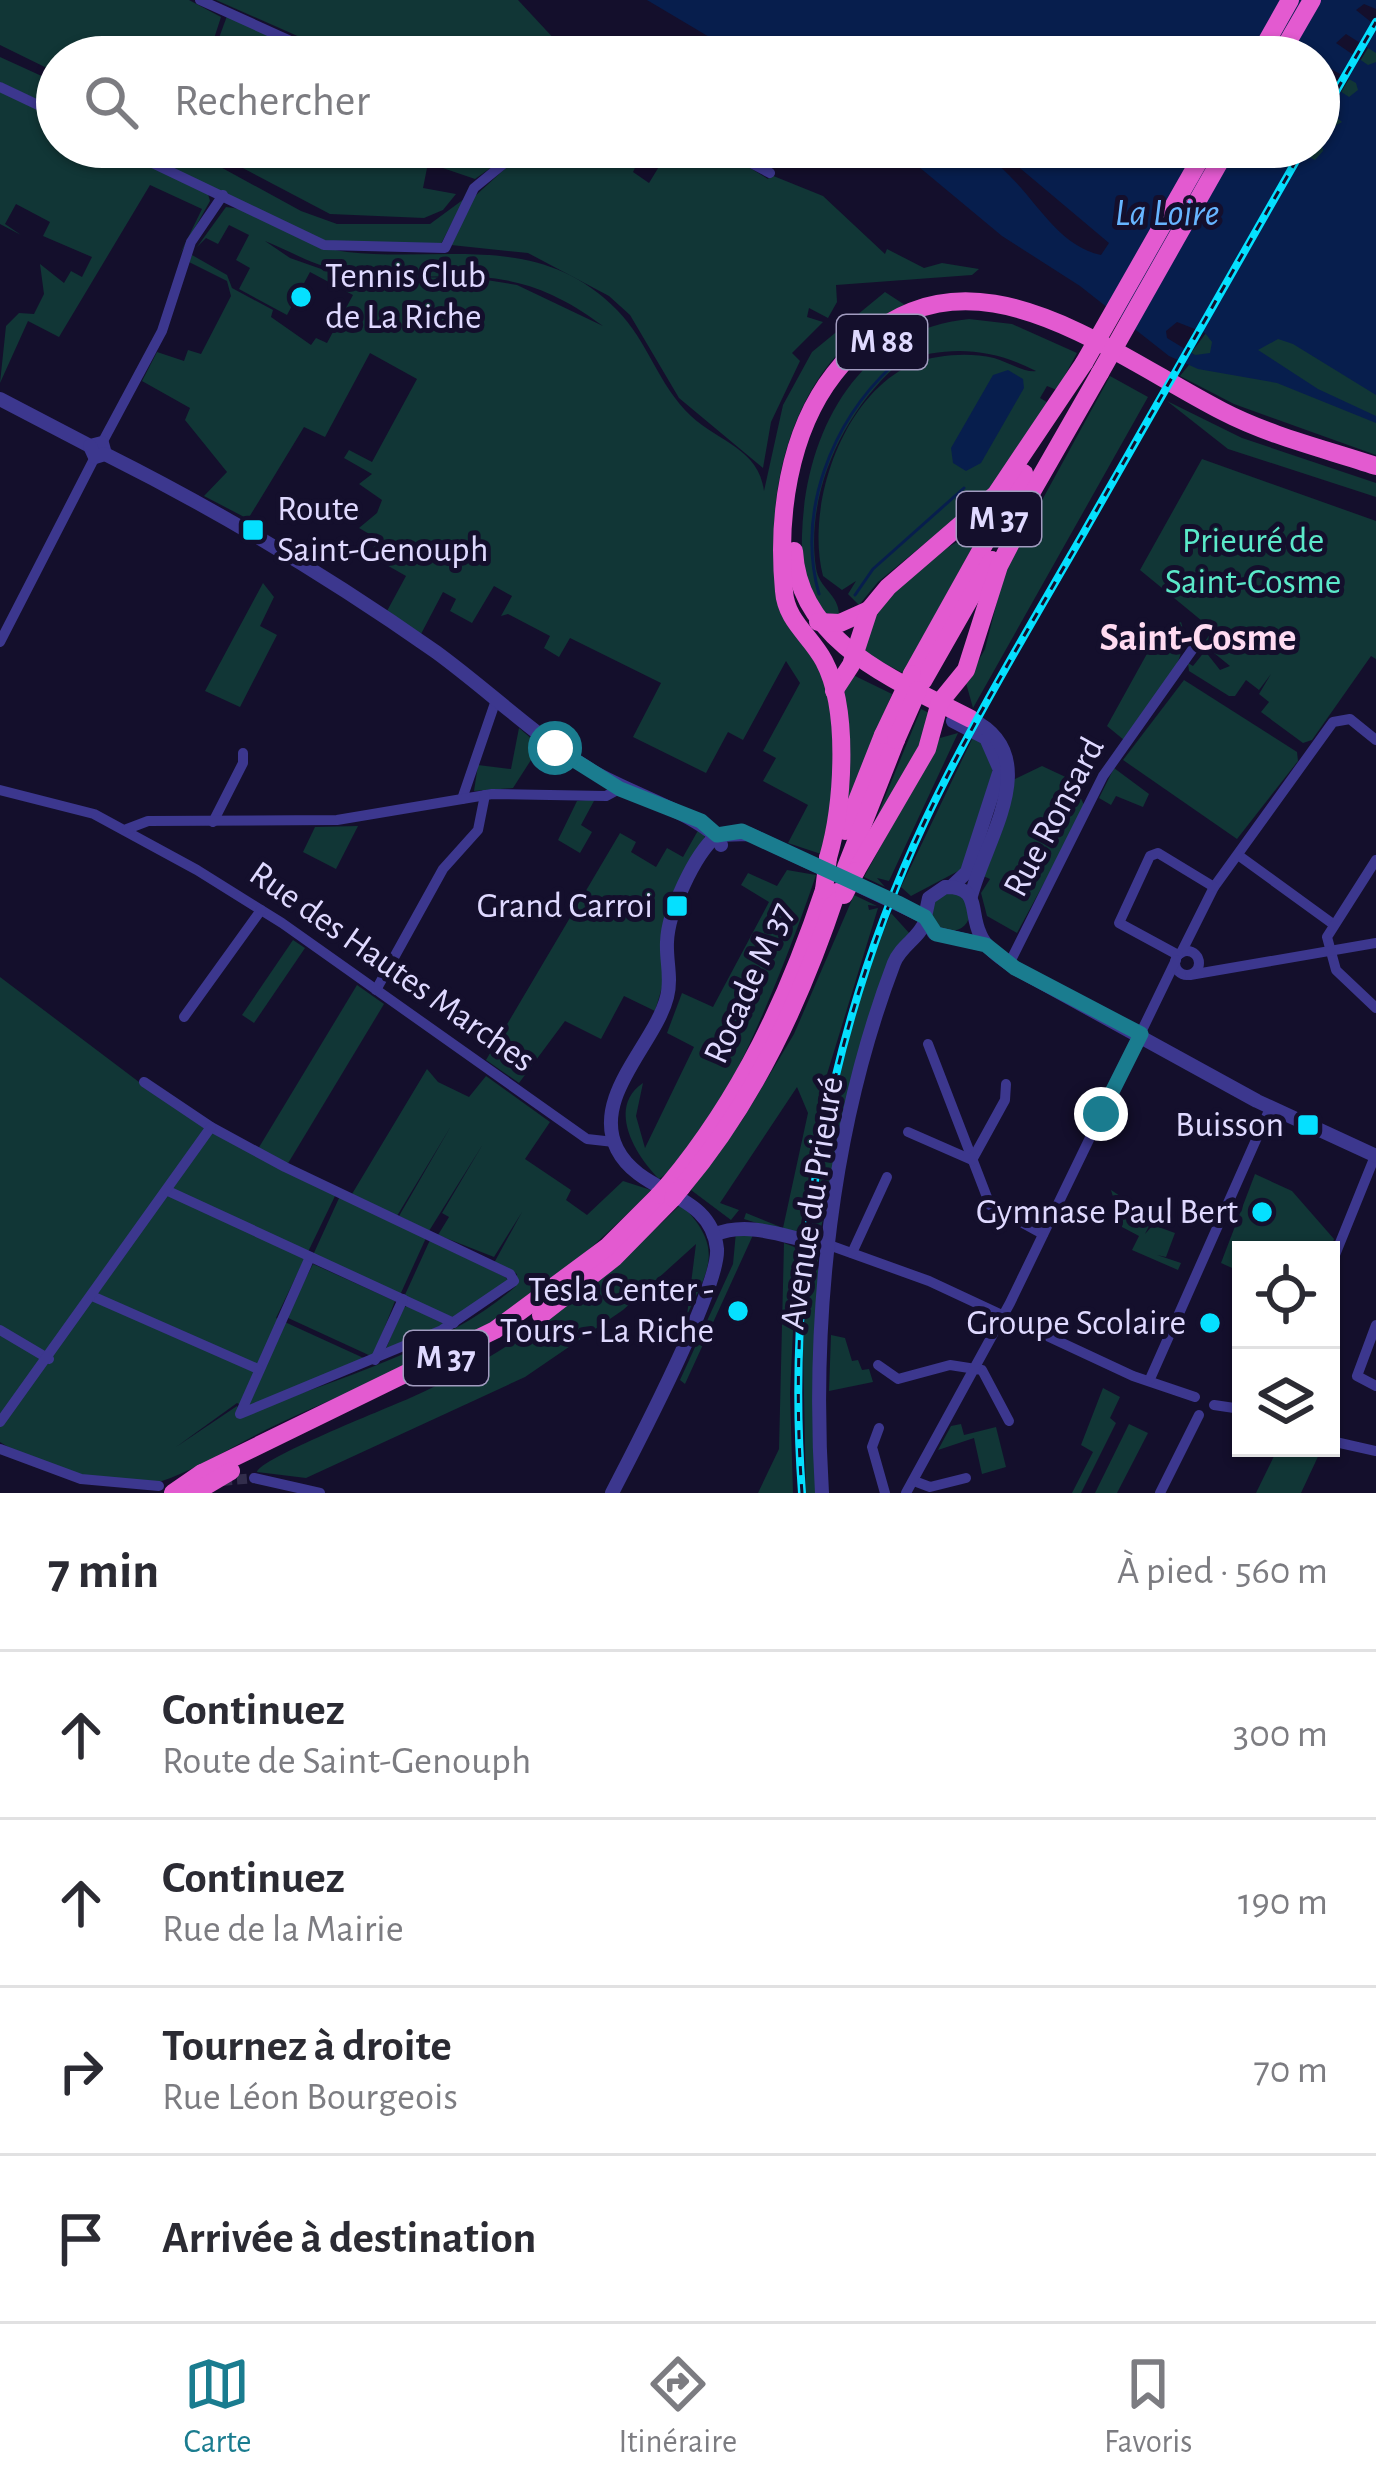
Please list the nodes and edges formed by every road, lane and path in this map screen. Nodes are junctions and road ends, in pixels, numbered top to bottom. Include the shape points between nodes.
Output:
1 (200, 0) edge
2 (1290, 0) edge
3 (1312, 0) edge
4 (280, 36) edge
5 (1270, 36) edge
6 (1291, 36) edge
7 (0, 87) edge
8 (36, 104) edge
9 (164, 168) edge
10 (498, 168) edge
11 (761, 168) edge
12 (1196, 168) edge
13 (1215, 168) edge
14 (770, 173) dead end
15 (223, 195) junction
16 (1092, 368) junction
17 (0, 399) edge
18 (98, 450) junction
19 (1376, 466) edge
20 (1376, 477) edge
21 (1022, 509) junction
22 (784, 573) junction
23 (869, 610) junction
24 (818, 622) junction
25 (0, 641) edge
26 (1197, 643) dead end
27 (854, 659) junction
28 (917, 678) junction
29 (961, 680) junction
30 (833, 694) junction
31 (496, 700) junction
32 (950, 714) junction
33 (1376, 740) edge
34 (242, 753) dead end
35 (610, 789) junction
36 (0, 790) edge
37 (484, 796) junction
38 (462, 799) junction
39 (213, 822) junction
40 (134, 829) junction
41 (719, 840) junction
42 (1238, 855) junction
43 (1376, 860) edge
44 (841, 864) junction
45 (951, 886) junction
46 (1214, 887) junction
47 (835, 892) junction
48 (932, 895) junction
49 (971, 896) junction
50 (898, 903) junction
51 (261, 910) junction
52 (926, 918) junction
53 (976, 921) junction
54 (1333, 924) junction
55 (939, 936) junction
56 (918, 937) junction
57 (961, 937) junction
58 (1376, 943) edge
59 (986, 945) junction
60 (1329, 952) junction
61 (1185, 956) junction
62 (1009, 964) junction
63 (1220, 970) junction
64 (1187, 975) junction
65 (376, 990) junction
66 (1159, 994) junction
67 (1376, 1008) edge
68 (184, 1018) dead end
69 (1141, 1034) junction
70 (928, 1044) dead end
71 (144, 1082) dead end
72 (1006, 1084) dead end
73 (1271, 1106) junction
74 (211, 1127) junction
75 (908, 1132) dead end
76 (614, 1142) junction
77 (1375, 1156) edge
78 (972, 1160) junction
79 (886, 1177) dead end
80 (168, 1191) junction
81 (671, 1191) junction
82 (714, 1234) junction
83 (1043, 1234) junction
84 (1340, 1243) edge
85 (840, 1249) junction
86 (310, 1257) junction
87 (92, 1296) junction
88 (403, 1299) junction
89 (1002, 1317) junction
90 (454, 1323) junction
91 (1376, 1325) edge
92 (0, 1330) edge
93 (49, 1359) junction
94 (375, 1360) junction
95 (878, 1365) dead end
96 (258, 1369) junction
97 (972, 1372) junction
98 (1150, 1379) junction
99 (1376, 1386) edge
100 (1195, 1397) junction
101 (1214, 1405) junction
102 (1232, 1408) edge
103 (1199, 1415) junction
104 (1009, 1420) dead end
105 (0, 1422) edge
106 (880, 1428) dead end
107 (1340, 1443) edge
108 (0, 1448) edge
109 (1376, 1450) edge
110 (254, 1478) tunnel mouth
111 (966, 1478) dead end
112 (914, 1481) junction
113 (166, 1490) edge
114 (614, 1490) edge
115 (194, 1493) edge
116 (320, 1493) edge
117 (822, 1493) edge
118 (886, 1493) edge
119 (906, 1493) edge
120 (1160, 1493) edge

1 - 4 street
2 - 5 highway
3 - 6 highway
7 - 8 street
9 - 15 street
10 - 15 street via 474,188 445,248 324,245
11 - 14 street
12 - 16 highway, Rocade M 37 / M 37, bridge
13 - 16 highway, Rocade M 37 / M 37, bridge
15 - 18 street via 191,242 162,331
16 - 21 highway, Rocade M 37 / M 37
16 - 23 highway via 996,494
16 - 28 highway, Rocade M 37 / M 37
17 - 18 street
18 - 25 street
18 - 31 street via 253,530
19 - 22 highway, M 88 via 1227,414 1041,314 992,302 940,304 877,332 819,397 789,479
20 - 24 highway, M 88 via 1222,424 1036,322 976,311 932,317 862,358 814,430 794,549 801,592
21 - 28 highway, Rocade M 37 / M 37
21 - 29 highway
22 - 27 highway, M 88 via 807,629
22 - 30 highway via 785,602 825,662
23 - 24 highway via 840,623
23 - 27 highway
24 - 27 highway, M 88
26 - 62 street, Rue Ronsard via 1095,793
27 - 30 highway
27 - 32 highway, M 88
28 - 44 highway, Rocade M 37 / M 37, bridge
29 - 32 highway
29 - 32 highway
30 - 44 highway
31 - 35 street
31 - 38 street
32 - 44 highway
32 - 45 street, M 88 via 986,738 1000,770 967,872
32 - 49 street, M 88 via 999,737 1011,773
33 - 42 street via 1350,719 1333,722
34 - 39 street
35 - 37 street
35 - 41 street via 701,821
36 - 40 street
37 - 38 street
37 - 65 street via 478,830 433,884
38 - 39 street via 361,818
39 - 40 street
40 - 51 street, Rue des Hautes Marches
41 - 50 street via 742,831
41 - 76 street via 706,848 673,919 666,1001 616,1098
42 - 46 street
42 - 54 street
43 - 54 street
44 - 47 highway, Rocade M 37 / M 37, bridge
45 - 48 street
45 - 49 street
46 - 61 street
46 - 61 street via 1158,853 1150,856 1119,923
47 - 81 highway, Rocade M 37 / M 37 via 758,1052
47 - 81 highway, Rocade M 37 / M 37 via 806,980 746,1100
48 - 50 street
48 - 52 street
49 - 53 street, M 88
50 - 52 street
51 - 65 street, Rue des Hautes Marches
51 - 68 street
52 - 55 street
52 - 56 street, Avenue du Prieuré
53 - 57 street
53 - 59 street
54 - 60 street
55 - 56 street
55 - 57 street
56 - 85 street, Avenue du Prieuré via 898,954 871,1036
57 - 59 street
58 - 60 street
59 - 62 street
60 - 63 street
60 - 67 street via 1336,970
61 - 63 street
61 - 64 street
61 - 64 street
61 - 66 street
62 - 69 street
63 - 64 street
64 - 66 street
65 - 76 street, Rue des Hautes Marches via 587,1139
66 - 69 street
69 - 73 street
69 - 83 street
70 - 78 street
71 - 74 street
72 - 78 street
73 - 77 street
73 - 98 street
74 - 80 street
74 - 90 street via 510,1274 511,1286
75 - 78 street
76 - 82 street via 636,1174 697,1208
77 - 84 street
78 - 83 street via 990,1204
79 - 85 street
80 - 86 street
80 - 87 street
81 - 113 highway, Rocade M 37 / M 37, bridge via 566,1281 484,1337
81 - 115 highway, Rocade M 37 / M 37, bridge via 614,1258 496,1344
82 - 85 street via 740,1225
82 - 114 street via 714,1275
83 - 89 street
85 - 89 street
85 - 117 street, Avenue du Prieuré via 818,1376
86 - 88 street
86 - 96 street
87 - 93 street
87 - 96 street
88 - 90 street
88 - 94 street
89 - 97 street
89 - 98 street
90 - 94 street
91 - 99 street via 1357,1376
92 - 93 street
93 - 105 street
94 - 96 street via 240,1414
95 - 97 street via 898,1379 950,1365
97 - 104 street via 985,1373
97 - 112 street
98 - 100 street
100 - 101 street via 1209,1395
100 - 103 street
101 - 102 street
101 - 103 street
103 - 120 street
106 - 118 street via 872,1447
107 - 109 street
108 - 113 street via 81,1479
110 - 116 street
111 - 112 street
112 - 119 street

